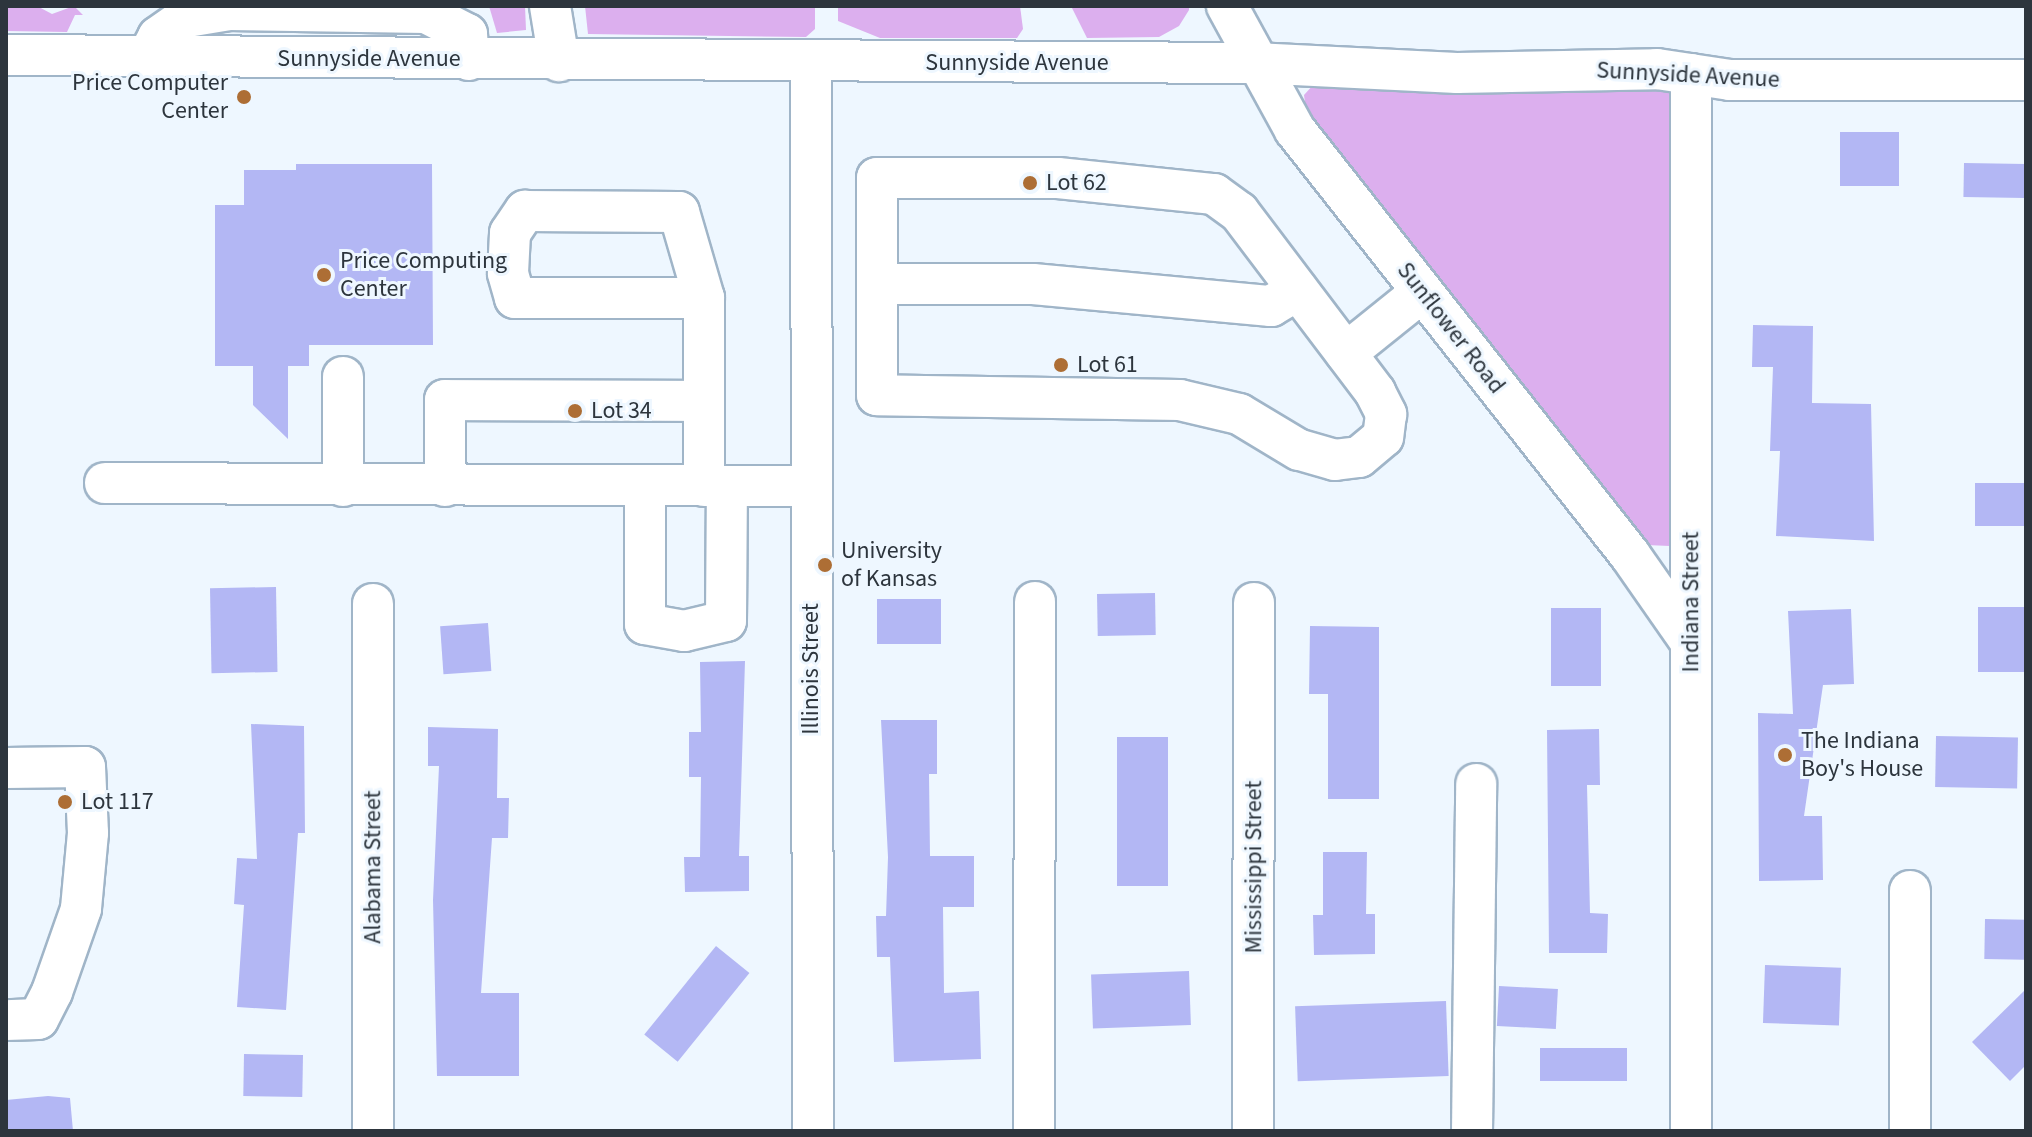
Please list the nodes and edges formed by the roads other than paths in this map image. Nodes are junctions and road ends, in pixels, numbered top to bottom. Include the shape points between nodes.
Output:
1 (550, 6) edge
2 (1227, 6) edge
3 (471, 33) edge
4 (6, 55) edge
5 (559, 61) junction
6 (811, 63) junction
7 (1254, 63) junction
8 (1691, 74) junction
9 (2026, 80) edge
10 (877, 284) junction
11 (1298, 290) junction
12 (1422, 292) junction
13 (704, 298) junction
14 (811, 342) junction
15 (877, 342) junction
16 (1346, 353) junction
17 (343, 377) dead end
18 (704, 401) junction
19 (105, 483) dead end
20 (343, 486) junction
21 (445, 486) junction
22 (645, 486) junction
23 (715, 486) junction
24 (811, 486) junction
25 (1035, 602) dead end
26 (1254, 603) dead end
27 (373, 604) dead end
28 (1690, 641) junction
29 (6, 768) edge
30 (1476, 784) dead end
31 (1910, 891) dead end
32 (6, 1020) edge
33 (373, 1131) edge
34 (813, 1131) edge
35 (1034, 1131) edge
36 (1253, 1131) edge
37 (1472, 1131) edge
38 (1691, 1131) edge
39 (1910, 1131) edge

1 - 5 street
2 - 7 street, Sunflower Road
3 - 4 street, Sunnyside Avenue via 147,58
3 - 5 street, Sunnyside Avenue
5 - 6 street, Sunnyside Avenue
6 - 7 street, Sunnyside Avenue
6 - 14 street, Illinois Street
7 - 8 street, Sunnyside Avenue via 1457,73 1657,69
7 - 12 street, Sunflower Road via 1295,130
8 - 9 street, Sunnyside Avenue via 1730,80
8 - 28 street, Indiana Street
10 - 11 street via 1078,287 1271,306
10 - 11 street via 877,178 1058,178 1214,194 1239,212
10 - 15 street
11 - 16 street
12 - 16 street
12 - 28 street, Sunflower Road
13 - 13 street via 515,298 508,273 510,233 525,211 679,212
13 - 18 street
14 - 15 street
14 - 24 street, Illinois Street
15 - 16 street via 877,395 1180,400 1239,414 1299,450 1335,460 1370,452 1386,427 1383,403
17 - 20 street
18 - 21 street via 445,400
18 - 23 street
19 - 20 street
20 - 21 street
21 - 22 street
22 - 23 street
22 - 23 street via 645,624 684,631 726,621
23 - 24 street
24 - 34 street, Illinois Street
25 - 35 street
26 - 36 street, Mississippi Street
27 - 33 street, Alabama Street
28 - 38 street, Indiana Street
29 - 32 street via 85,767 88,833 81,909 52,992 38,1019
30 - 37 street
31 - 39 street

